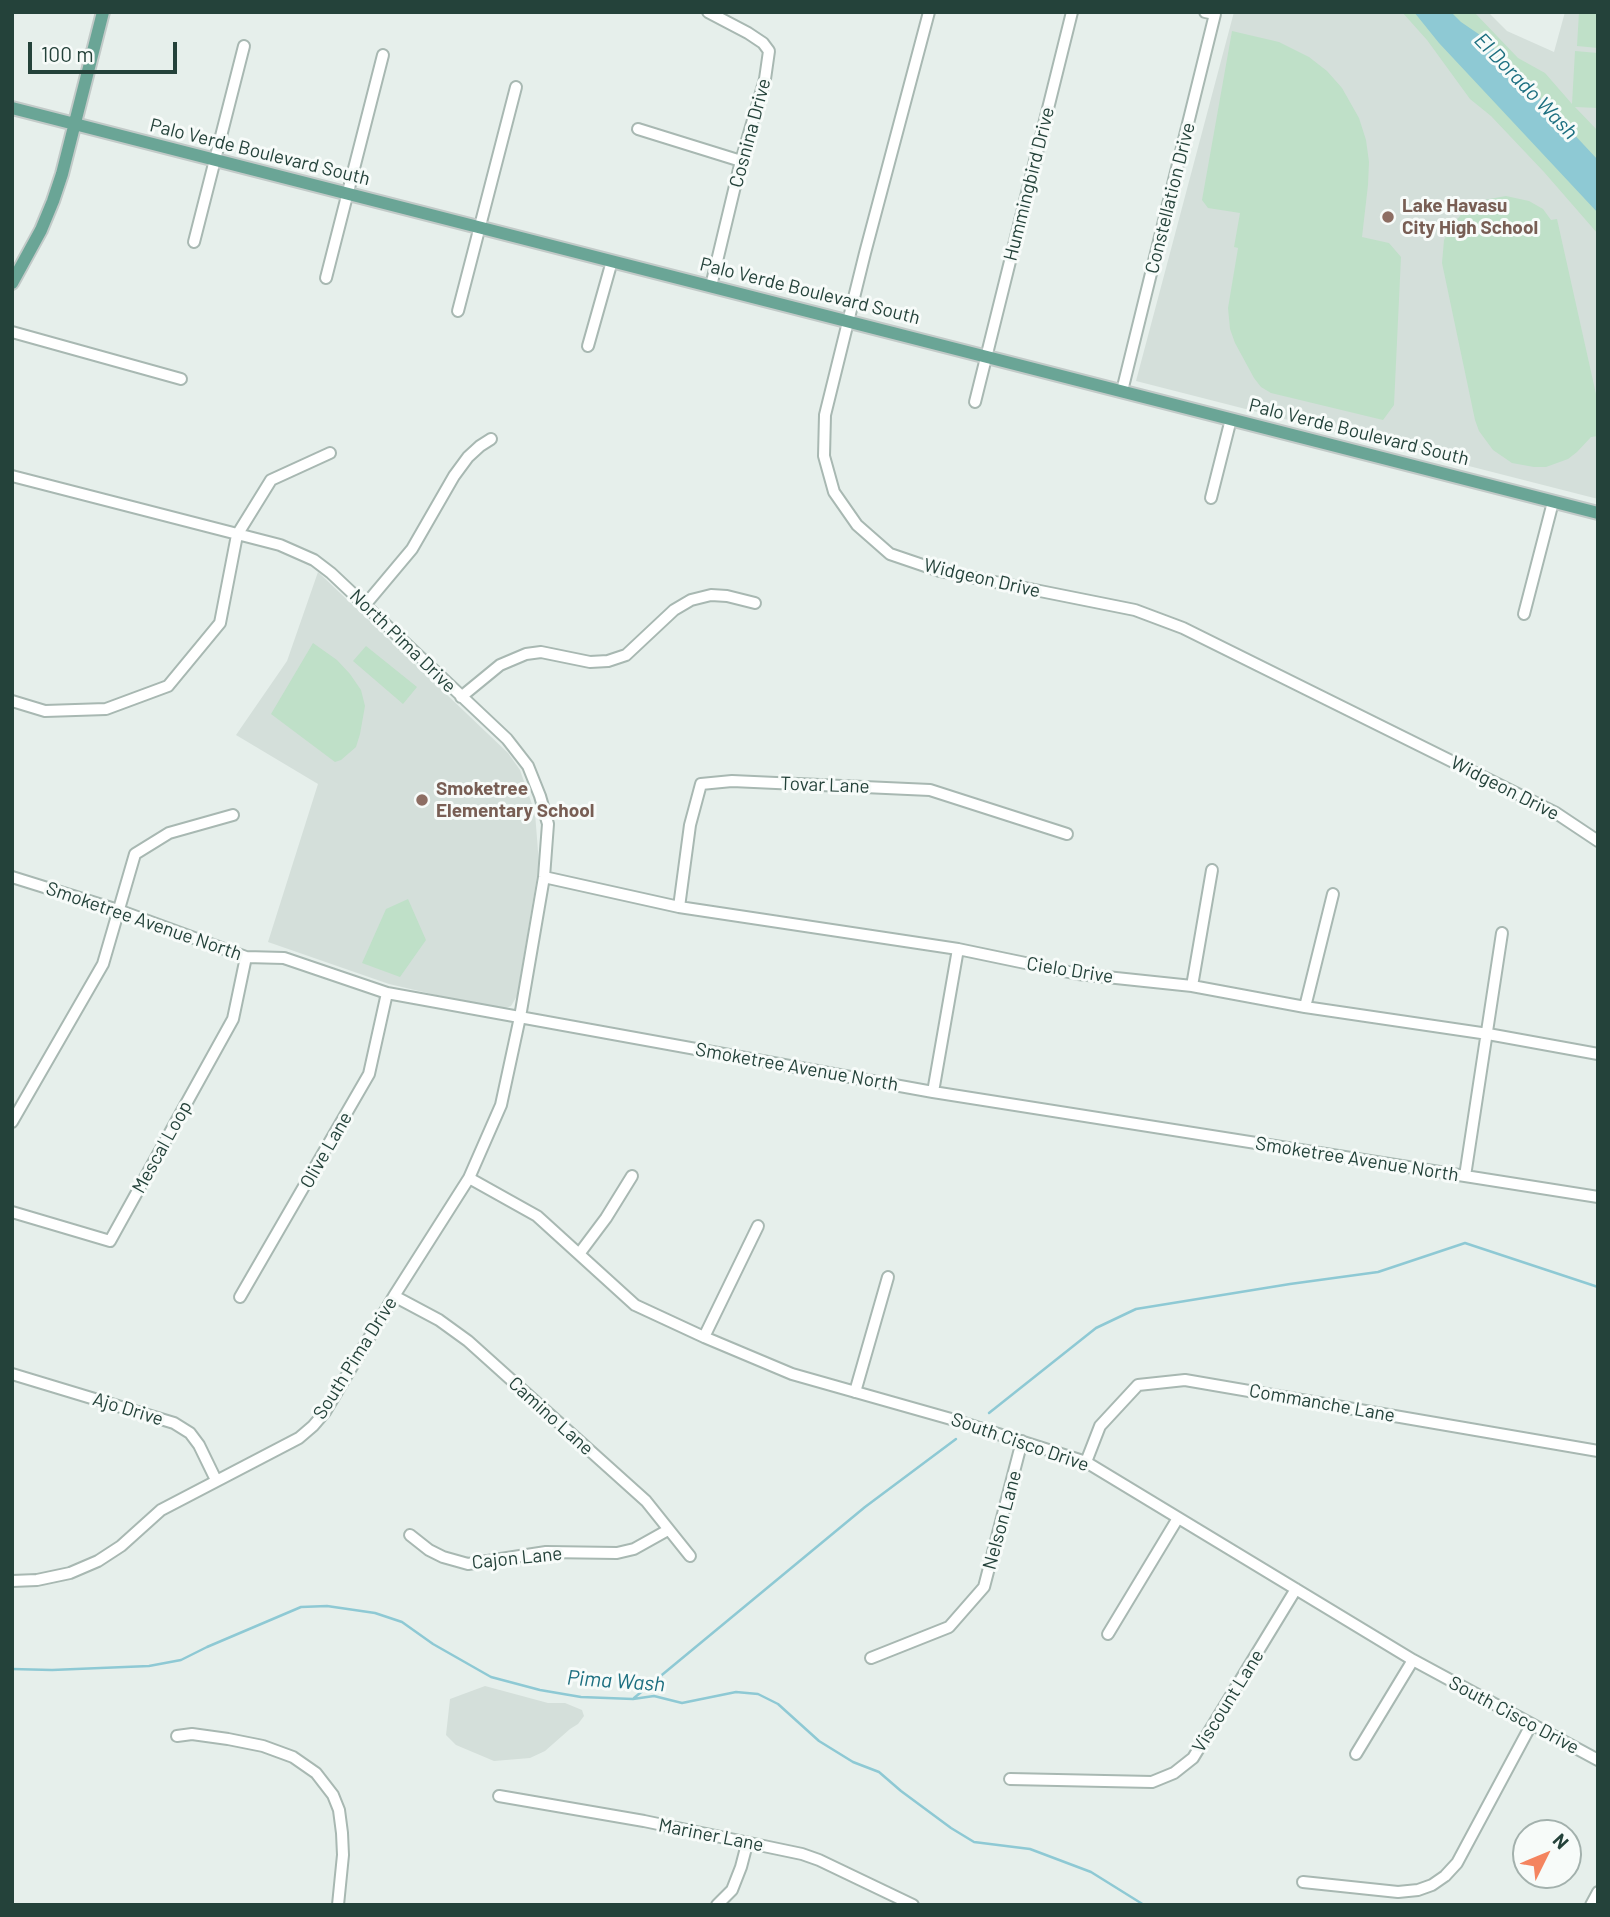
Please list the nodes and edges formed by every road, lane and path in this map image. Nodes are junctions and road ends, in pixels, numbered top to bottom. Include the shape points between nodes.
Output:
1 (103, 12) edge
2 (708, 12) edge
3 (929, 12) edge
4 (1072, 12) edge
5 (1205, 12) edge
6 (244, 46) dead end
7 (383, 55) dead end
8 (516, 88) dead end
9 (12, 108) edge
10 (75, 124) junction
11 (638, 130) dead end
12 (215, 160) junction
13 (741, 161) junction
14 (347, 193) junction
15 (481, 228) junction
16 (194, 242) dead end
17 (612, 261) junction
18 (326, 278) dead end
19 (12, 283) edge
20 (711, 286) junction
21 (458, 310) dead end
22 (848, 321) junction
23 (12, 332) edge
24 (588, 346) dead end
25 (986, 356) junction
26 (181, 379) dead end
27 (1122, 391) junction
28 (975, 402) dead end
29 (1231, 419) junction
30 (491, 439) dead end
31 (330, 453) dead end
32 (12, 476) edge
33 (1211, 498) dead end
34 (1553, 502) junction
35 (1598, 513) edge
36 (237, 535) junction
37 (755, 603) dead end
38 (366, 605) junction
39 (1524, 614) dead end
40 (461, 696) junction
41 (12, 701) edge
42 (233, 815) dead end
43 (1067, 834) dead end
44 (1598, 841) edge
45 (1212, 870) dead end
46 (12, 877) edge
47 (544, 877) junction
48 (1333, 894) dead end
49 (680, 907) junction
50 (118, 910) junction
51 (1502, 933) dead end
52 (958, 949) junction
53 (246, 957) junction
54 (1192, 986) junction
55 (387, 993) junction
56 (1305, 1007) junction
57 (520, 1017) junction
58 (1488, 1034) junction
59 (1598, 1054) edge
60 (933, 1092) junction
61 (12, 1122) edge
62 (632, 1175) dead end
63 (1465, 1176) junction
64 (469, 1178) junction
65 (1598, 1197) edge
66 (12, 1212) edge
67 (758, 1226) dead end
68 (579, 1254) junction
69 (888, 1276) dead end
70 (394, 1296) junction
71 (240, 1297) dead end
72 (704, 1337) junction
73 (12, 1374) edge
74 (855, 1392) junction
75 (1022, 1441) junction
76 (1598, 1451) edge
77 (1086, 1462) junction
78 (215, 1480) junction
79 (1178, 1518) junction
80 (668, 1530) junction
81 (410, 1535) dead end
82 (690, 1556) dead end
83 (12, 1581) edge
84 (1296, 1589) junction
85 (1108, 1634) dead end
86 (871, 1658) dead end
87 (1413, 1660) junction
88 (1531, 1725) junction
89 (177, 1736) dead end
90 (1356, 1754) dead end
91 (1598, 1760) edge
92 (1010, 1779) dead end
93 (499, 1796) dead end
94 (747, 1844) junction
95 (1303, 1882) dead end
96 (1598, 1892) edge
97 (338, 1905) edge
98 (717, 1905) edge
99 (912, 1905) edge
100 (1591, 1905) edge

1 - 10 main road
2 - 13 street, Cosnina Drive via 748,33 769,51
3 - 22 street, Widgeon Drive
4 - 25 street, Hummingbird Drive
5 - 27 street, Constellation Drive via 1215,15
6 - 12 street
7 - 14 street
8 - 15 street
9 - 10 main road, Palo Verde Boulevard South
10 - 12 main road, Palo Verde Boulevard South
10 - 19 main road via 53,201
11 - 13 street
12 - 14 main road, Palo Verde Boulevard South
12 - 16 street
13 - 20 street, Cosnina Drive
14 - 15 main road, Palo Verde Boulevard South
14 - 18 street
15 - 17 main road, Palo Verde Boulevard South
15 - 21 street
17 - 20 main road, Palo Verde Boulevard South
17 - 24 street
20 - 22 main road, Palo Verde Boulevard South
22 - 25 main road, Palo Verde Boulevard South
22 - 44 street, Widgeon Drive via 825,415 824,456 834,492 857,525 890,554 940,571 1135,610 1183,628 1556,813
23 - 26 street
25 - 27 main road, Palo Verde Boulevard South
25 - 28 street, Hummingbird Drive
27 - 29 main road, Palo Verde Boulevard South
29 - 33 street
29 - 34 main road, Palo Verde Boulevard South
30 - 38 street via 468,457 411,549
31 - 36 street via 271,480
32 - 36 street, North Pima Drive
34 - 35 main road, Palo Verde Boulevard South
34 - 39 street
36 - 38 street, North Pima Drive via 280,545 314,560
36 - 41 street via 220,622 168,686 106,709 44,711
37 - 40 street via 711,595 691,600 626,655 590,662 541,652 526,654 494,670
38 - 40 street, North Pima Drive
40 - 47 street, North Pima Drive via 528,766 548,824
42 - 50 street via 169,833 135,854
43 - 49 street, Tovar Lane via 930,790 701,784 690,825
45 - 54 street
46 - 50 street, Smoketree Avenue North
47 - 49 street, Cielo Drive
47 - 57 street, North Pima Drive
48 - 56 street
49 - 52 street, Cielo Drive
50 - 53 street, Smoketree Avenue North
50 - 61 street via 103,964
51 - 58 street
52 - 54 street, Cielo Drive via 1078,974
52 - 60 street
53 - 55 street, Smoketree Avenue North via 284,958
53 - 66 street, Mescal Loop via 233,1019 110,1241
54 - 56 street, Cielo Drive
55 - 57 street, Smoketree Avenue North
55 - 71 street, Olive Lane via 369,1074
56 - 58 street, Cielo Drive
57 - 60 street, Smoketree Avenue North
57 - 64 street, South Pima Drive via 501,1105
58 - 59 street, Cielo Drive
58 - 63 street
60 - 63 street, Smoketree Avenue North
62 - 68 street
63 - 65 street, Smoketree Avenue North
64 - 68 street, South Cisco Drive via 537,1216
64 - 70 street, South Pima Drive
67 - 72 street
68 - 72 street, South Cisco Drive via 635,1305
69 - 74 street
70 - 78 street, South Pima Drive via 313,1426 299,1438
70 - 80 street, Camino Lane via 468,1341 620,1476
72 - 74 street, South Cisco Drive via 792,1374
73 - 78 street, Ajo Drive via 174,1423 199,1445
74 - 75 street, South Cisco Drive
75 - 77 street, South Cisco Drive
75 - 86 street, Nelson Lane via 984,1587 949,1627
76 - 77 street, Commanche Lane via 1185,1380 1138,1385 1100,1426
77 - 79 street, South Cisco Drive
78 - 83 street, South Pima Drive via 161,1510 98,1561 70,1573
79 - 84 street, South Cisco Drive
79 - 85 street
80 - 81 street, Cajon Lane via 617,1553 546,1552 468,1564 429,1550
80 - 82 street, Camino Lane
84 - 87 street, South Cisco Drive
84 - 92 street, Viscount Lane via 1193,1758 1174,1773 1152,1782
87 - 88 street, South Cisco Drive
87 - 90 street
88 - 91 street, South Cisco Drive
88 - 95 street via 1457,1863 1432,1885 1398,1892
89 - 97 street via 192,1734 263,1746 293,1757 316,1773 339,1810 343,1855
93 - 94 street, Mariner Lane
94 - 98 street via 732,1890
94 - 99 street, Mariner Lane via 819,1860
96 - 100 street

